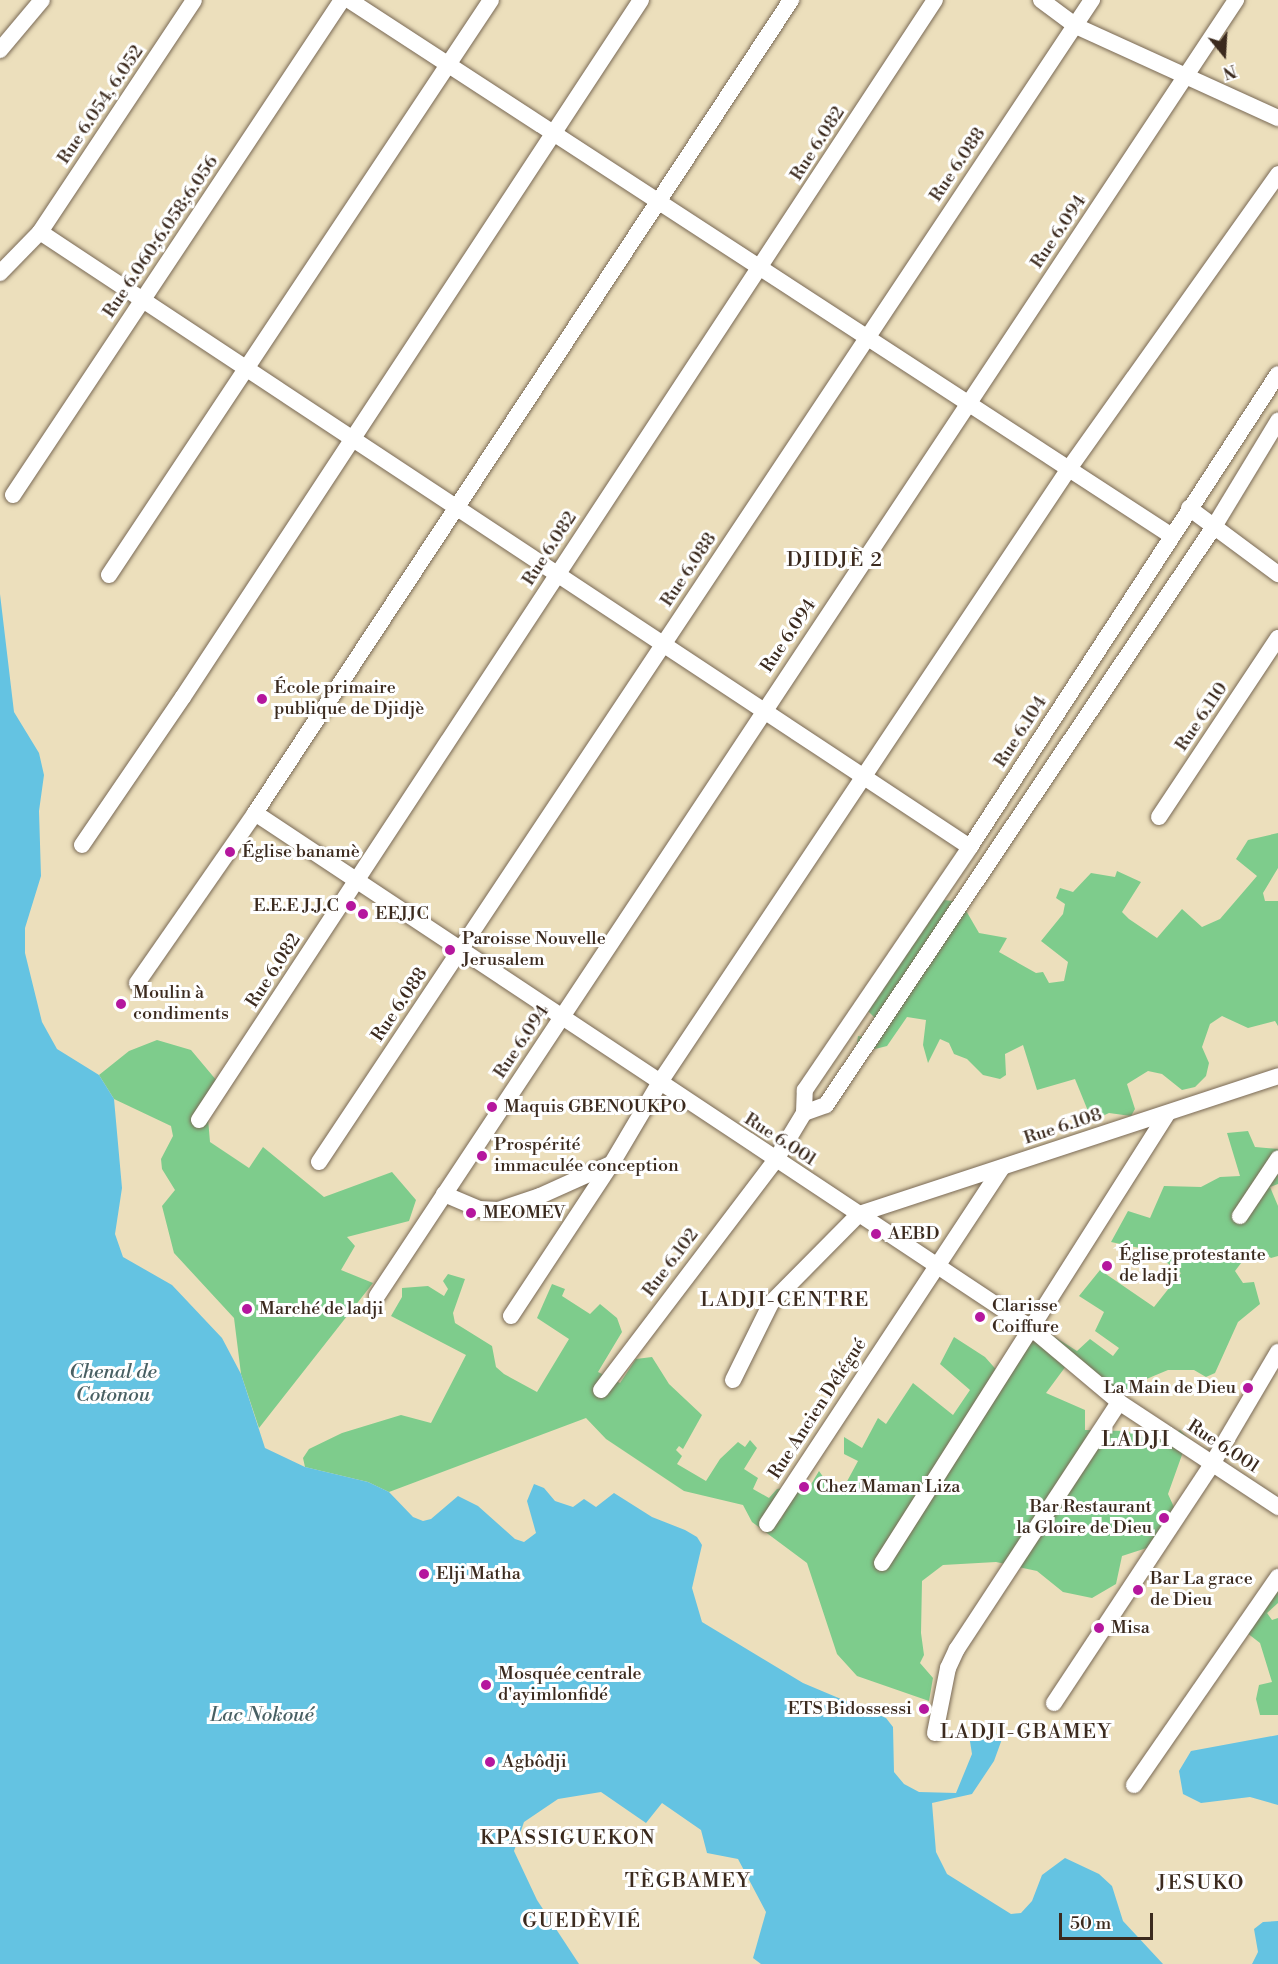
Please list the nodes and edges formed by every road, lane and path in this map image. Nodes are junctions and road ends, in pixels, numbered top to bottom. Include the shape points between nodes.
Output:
1 (42, 0) edge
2 (194, 0) edge
3 (342, 0) edge
4 (349, 0) edge
5 (491, 0) edge
6 (640, 0) edge
7 (791, 0) edge
8 (935, 0) edge
9 (1041, 0) edge
10 (1092, 0) edge
11 (1236, 0) edge
12 (1076, 26) junction
13 (0, 50) edge
14 (446, 64) junction
15 (1189, 75) junction
16 (1278, 118) edge
17 (554, 134) junction
18 (1278, 174) edge
19 (658, 202) junction
20 (40, 232) junction
21 (760, 268) junction
22 (0, 273) edge
23 (143, 300) junction
24 (866, 338) junction
25 (248, 370) junction
26 (1278, 374) edge
27 (968, 404) junction
28 (1277, 423) edge
29 (352, 439) junction
30 (1068, 470) junction
31 (13, 495) dead end
32 (454, 507) junction
33 (1189, 508) junction
34 (1215, 525) junction
35 (1172, 536) junction
36 (556, 574) junction
37 (1278, 574) edge
38 (108, 575) dead end
39 (1278, 638) edge
40 (663, 644) junction
41 (763, 710) junction
42 (865, 778) junction
43 (255, 813) junction
44 (1159, 817) dead end
45 (82, 845) dead end
46 (970, 847) junction
47 (357, 880) junction
48 (460, 949) junction
49 (137, 983) dead end
50 (562, 1017) junction
51 (1278, 1076) edge
52 (660, 1082) junction
53 (804, 1113) junction
54 (1167, 1114) junction
55 (199, 1120) dead end
56 (1278, 1159) edge
57 (775, 1161) junction
58 (319, 1162) dead end
59 (612, 1163) junction
60 (1002, 1167) junction
61 (444, 1194) junction
62 (859, 1214) junction
63 (1240, 1216) dead end
64 (936, 1265) junction
65 (377, 1296) dead end
66 (511, 1316) dead end
67 (1031, 1328) junction
68 (1278, 1352) edge
69 (733, 1380) dead end
70 (601, 1390) dead end
71 (1119, 1402) junction
72 (1212, 1464) junction
73 (1278, 1507) edge
74 (767, 1524) dead end
75 (882, 1563) dead end
76 (1278, 1577) edge
77 (1054, 1703) dead end
78 (935, 1733) dead end
79 (1134, 1785) dead end

1 - 13 street
2 - 20 street, Rue 6.054, 6.052
3 - 23 street, Rue 6.060;6.058;6.056
4 - 14 street
5 - 14 street
6 - 17 street
7 - 19 street
8 - 21 street, Rue 6.082
9 - 12 street
10 - 12 street, Rue 6.088
11 - 15 street, Rue 6.094
12 - 15 street
12 - 24 street, Rue 6.088
14 - 17 street
14 - 25 street
15 - 16 street
15 - 27 street, Rue 6.094
17 - 19 street
17 - 29 street
18 - 30 street
19 - 21 street
19 - 32 street
20 - 22 street, Rue 6.054, 6.052
20 - 23 street
21 - 24 street
21 - 36 street, Rue 6.082
23 - 25 street
23 - 31 street, Rue 6.060;6.058;6.056
24 - 27 street
24 - 40 street, Rue 6.088
25 - 29 street
25 - 38 street
26 - 33 street, Rue 6.104
27 - 30 street
27 - 41 street, Rue 6.094
28 - 34 street
29 - 32 street
29 - 45 street
30 - 35 street
30 - 42 street
32 - 36 street
32 - 43 street
33 - 34 street
33 - 35 street, Rue 6.104
34 - 37 street
34 - 53 street via 826,1105
35 - 46 street, Rue 6.104
36 - 40 street
36 - 47 street, Rue 6.082
39 - 44 street, Rue 6.110
40 - 41 street
40 - 48 street, Rue 6.088
41 - 42 street
41 - 50 street, Rue 6.094
42 - 46 street
42 - 52 street
43 - 47 street, Rue 6.001
43 - 49 street
46 - 53 street, Rue 6.104 via 805,1090
47 - 48 street, Rue 6.001
47 - 55 street, Rue 6.082
48 - 50 street, Rue 6.001
48 - 58 street, Rue 6.088
50 - 52 street, Rue 6.001
50 - 61 street, Rue 6.094
51 - 54 street, Rue 6.108
52 - 57 street, Rue 6.001
52 - 59 street
53 - 57 street, Rue 6.104
54 - 60 street, Rue 6.108
54 - 67 street
56 - 63 street
57 - 62 street, Rue 6.001
57 - 70 street, Rue 6.102
59 - 61 street via 540,1196 498,1210 478,1209
59 - 66 street
60 - 62 street, Rue 6.108
60 - 64 street, Rue Ancien Délégué
61 - 65 street, Rue 6.094
62 - 64 street, Rue 6.001
62 - 69 street via 771,1303
64 - 67 street, Rue 6.001
64 - 74 street, Rue Ancien Délégué
67 - 71 street, Rue 6.001
67 - 75 street
68 - 72 street
71 - 72 street, Rue 6.001
71 - 78 street via 961,1640 948,1668
72 - 73 street, Rue 6.001
72 - 77 street
76 - 79 street

